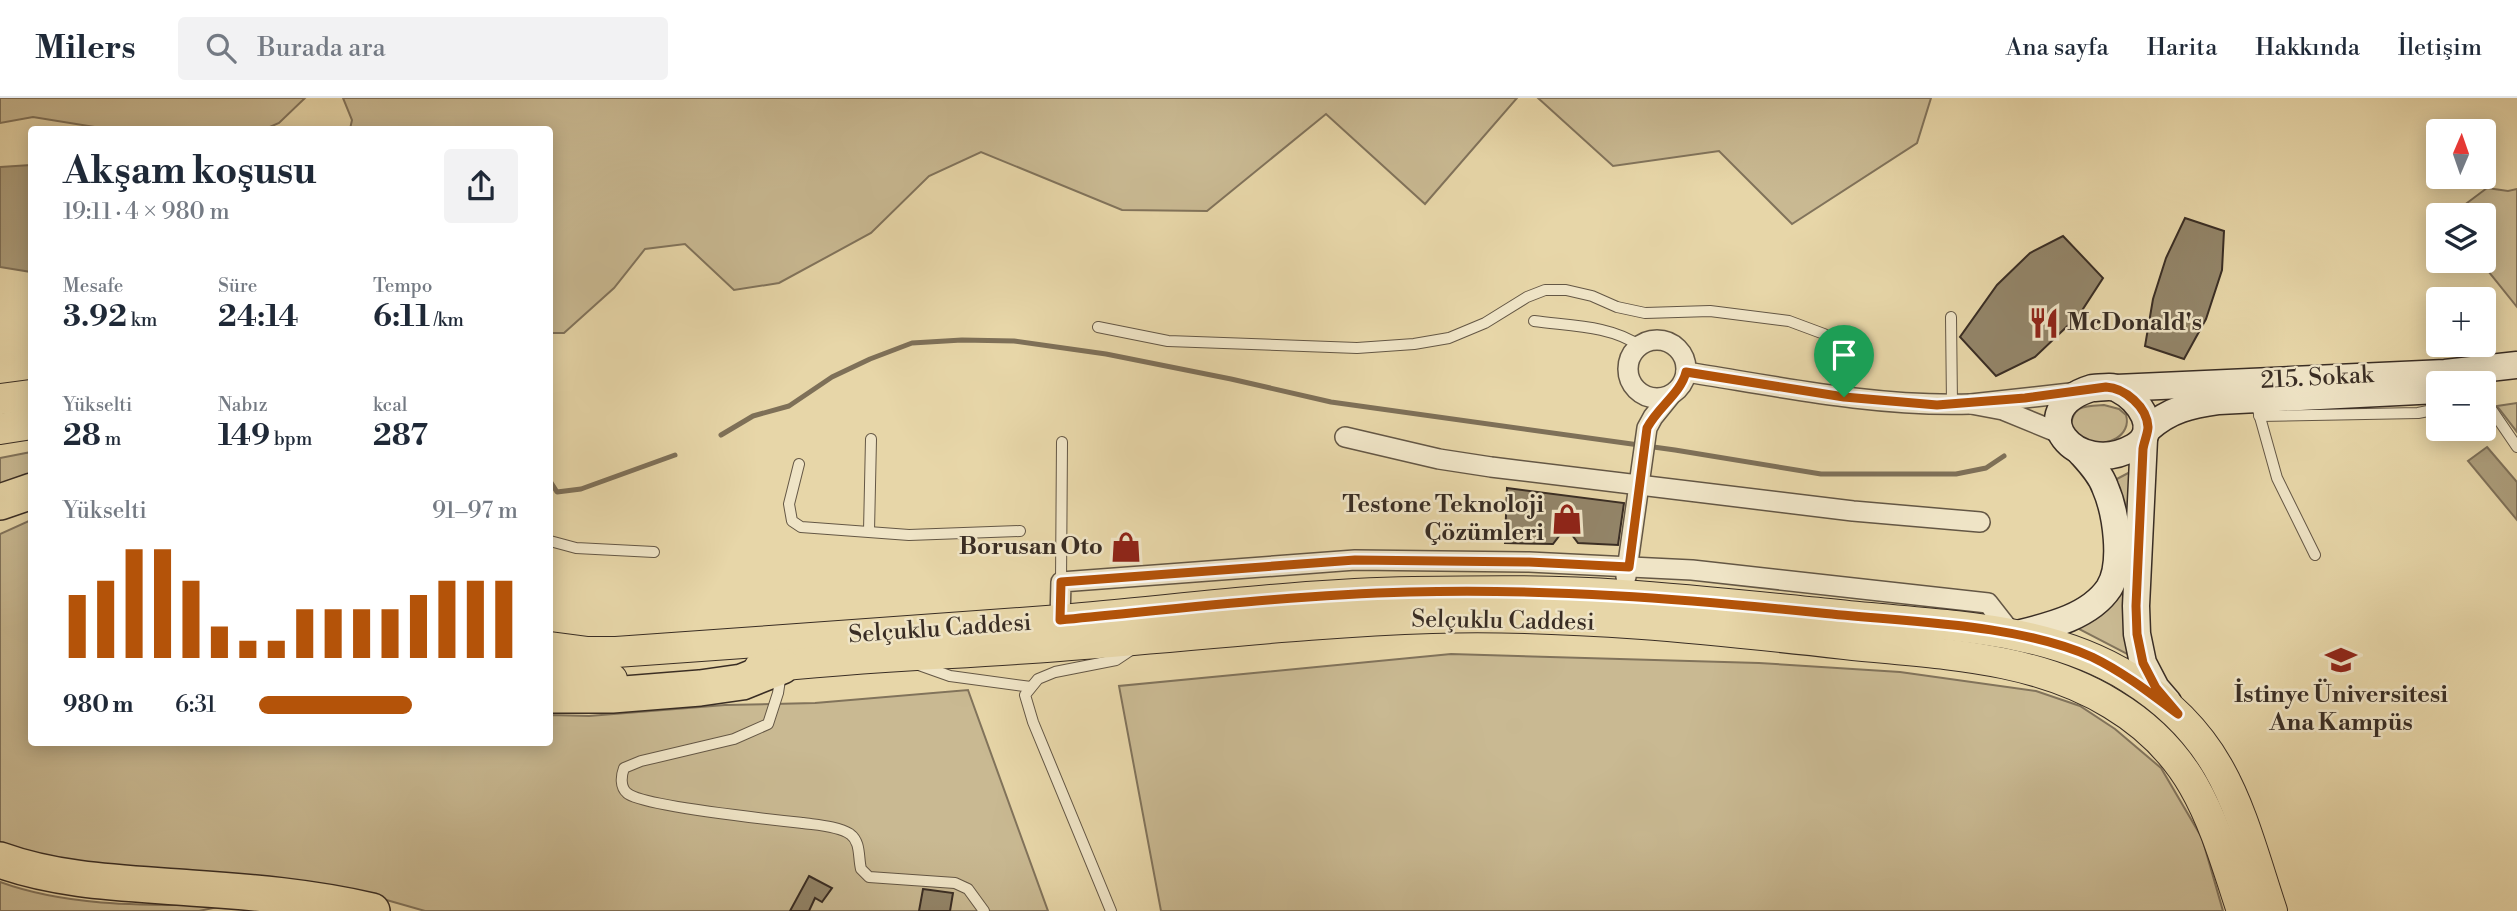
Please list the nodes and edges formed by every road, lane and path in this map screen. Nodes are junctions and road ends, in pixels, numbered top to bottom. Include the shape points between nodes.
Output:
1 (1951, 317) dead end
2 (1534, 321) dead end
3 (1098, 327) dead end
4 (1640, 346) junction
5 (2517, 366) edge
6 (1686, 372) junction
7 (2517, 380) edge
8 (2496, 382) edge
9 (2116, 388) junction
10 (2426, 391) edge
11 (2079, 392) junction
12 (28, 396) edge
13 (1670, 396) junction
14 (1844, 397) junction
15 (0, 399) edge
16 (2256, 399) junction
17 (1962, 404) junction
18 (2426, 411) edge
19 (2496, 416) edge
20 (28, 425) edge
21 (0, 429) edge
22 (2059, 433) junction
23 (2146, 434) junction
24 (1345, 437) dead end
25 (871, 439) dead end
26 (1062, 442) dead end
27 (2517, 447) edge
28 (2080, 452) junction
29 (799, 464) dead end
30 (1641, 475) junction
31 (28, 492) edge
32 (0, 502) edge
33 (1980, 522) dead end
34 (869, 531) junction
35 (1020, 531) dead end
36 (553, 542) edge
37 (654, 552) dead end
38 (2315, 555) dead end
39 (1625, 581) junction
40 (1061, 582) junction
41 (1060, 620) junction
42 (2012, 635) junction
43 (1149, 638) junction
44 (553, 647) edge
45 (898, 658) junction
46 (782, 666) junction
47 (553, 675) edge
48 (1031, 687) junction
49 (553, 695) edge
50 (2178, 714) junction
51 (0, 860) edge
52 (372, 911) edge
53 (984, 911) edge
54 (1111, 911) edge
55 (2242, 911) edge
56 (2272, 911) edge

1 - 17 lane
2 - 4 lane via 1611,331
3 - 14 lane via 1168,341 1356,348 1415,344 1450,338 1536,293 1566,290 1645,313 1710,311 1789,321 1824,334 1838,347 1843,361
4 - 6 street via 1657,340 1675,346 1686,363
4 - 13 street via 1629,361 1634,388 1651,398
5 - 16 street, 215. Sokak
6 - 13 street via 1684,382
6 - 14 street
7 - 8 street
9 - 11 street
9 - 16 street, 215. Sokak
9 - 23 street via 2139,407 2146,418
10 - 16 street, 215. Sokak
11 - 17 street
11 - 22 street via 2062,410
12 - 15 main road
13 - 30 street via 1647,428
14 - 17 street
16 - 18 lane
16 - 23 street, 215. Sokak via 2175,409
16 - 38 lane via 2277,478
17 - 22 street via 2003,410
19 - 27 lane
20 - 21 main road
22 - 28 street
23 - 28 street via 2133,447 2114,454
23 - 50 street via 2137,634 2143,663
24 - 30 street via 1439,459
25 - 34 lane
26 - 40 lane
28 - 42 street via 2105,484 2111,504 2117,534 2109,588 2074,615
29 - 34 lane via 789,504 792,521 801,527
30 - 33 street via 1853,511
30 - 39 street
31 - 32 highway
34 - 35 lane via 909,535
36 - 37 lane via 576,548
39 - 40 street via 1529,562 1355,560
39 - 41 main road, Selçuklu Caddesi via 1334,596
39 - 42 main road, Selçuklu Caddesi
40 - 41 street
41 - 44 main road, Selçuklu Caddesi via 616,652
42 - 50 main road, Selçuklu Caddesi via 2092,657
43 - 45 main road, Selçuklu Caddesi
43 - 48 lane via 1116,660 1055,672
43 - 55 main road, Selçuklu Caddesi via 1376,620 1516,619 1672,626 1987,660 2039,671 2115,705 2150,730 2180,761 2209,812
45 - 46 main road, Selçuklu Caddesi
45 - 48 lane via 950,676
46 - 47 main road, Selçuklu Caddesi via 637,678
46 - 49 highway via 742,682 701,688
46 - 53 lane via 768,724 624,768 623,789 659,804 849,833 857,842 860,869 869,877 955,883 968,889
48 - 54 lane via 1025,695 1033,722
50 - 56 main road, Selçuklu Caddesi via 2217,764 2237,803
51 - 52 highway via 58,876 262,893

